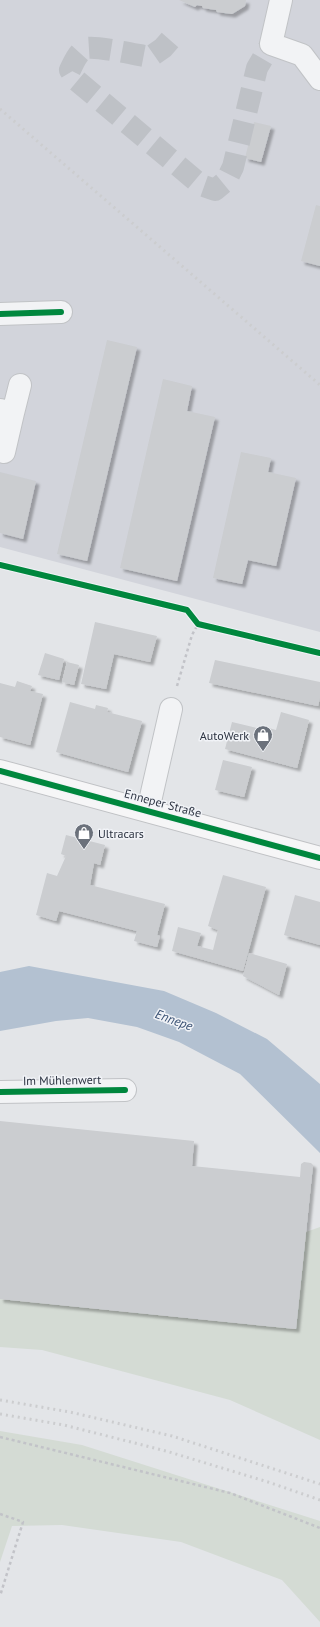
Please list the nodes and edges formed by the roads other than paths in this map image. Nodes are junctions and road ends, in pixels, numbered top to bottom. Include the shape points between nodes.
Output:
1 (281, 0) edge
2 (320, 79) edge
3 (61, 312) dead end
4 (0, 314) edge
5 (20, 385) dead end
6 (6, 412) edge
7 (4, 452) dead end
8 (171, 709) road end
9 (0, 770) edge
10 (148, 810) junction
11 (320, 858) edge
12 (125, 1090) dead end
13 (0, 1092) edge

1 - 2 street via 271,44 302,55
3 - 4 street
5 - 6 street
6 - 7 street
8 - 10 street
9 - 10 main road, Enneper Straße
10 - 11 main road, Enneper Straße
12 - 13 street, Im Mühlenwert

